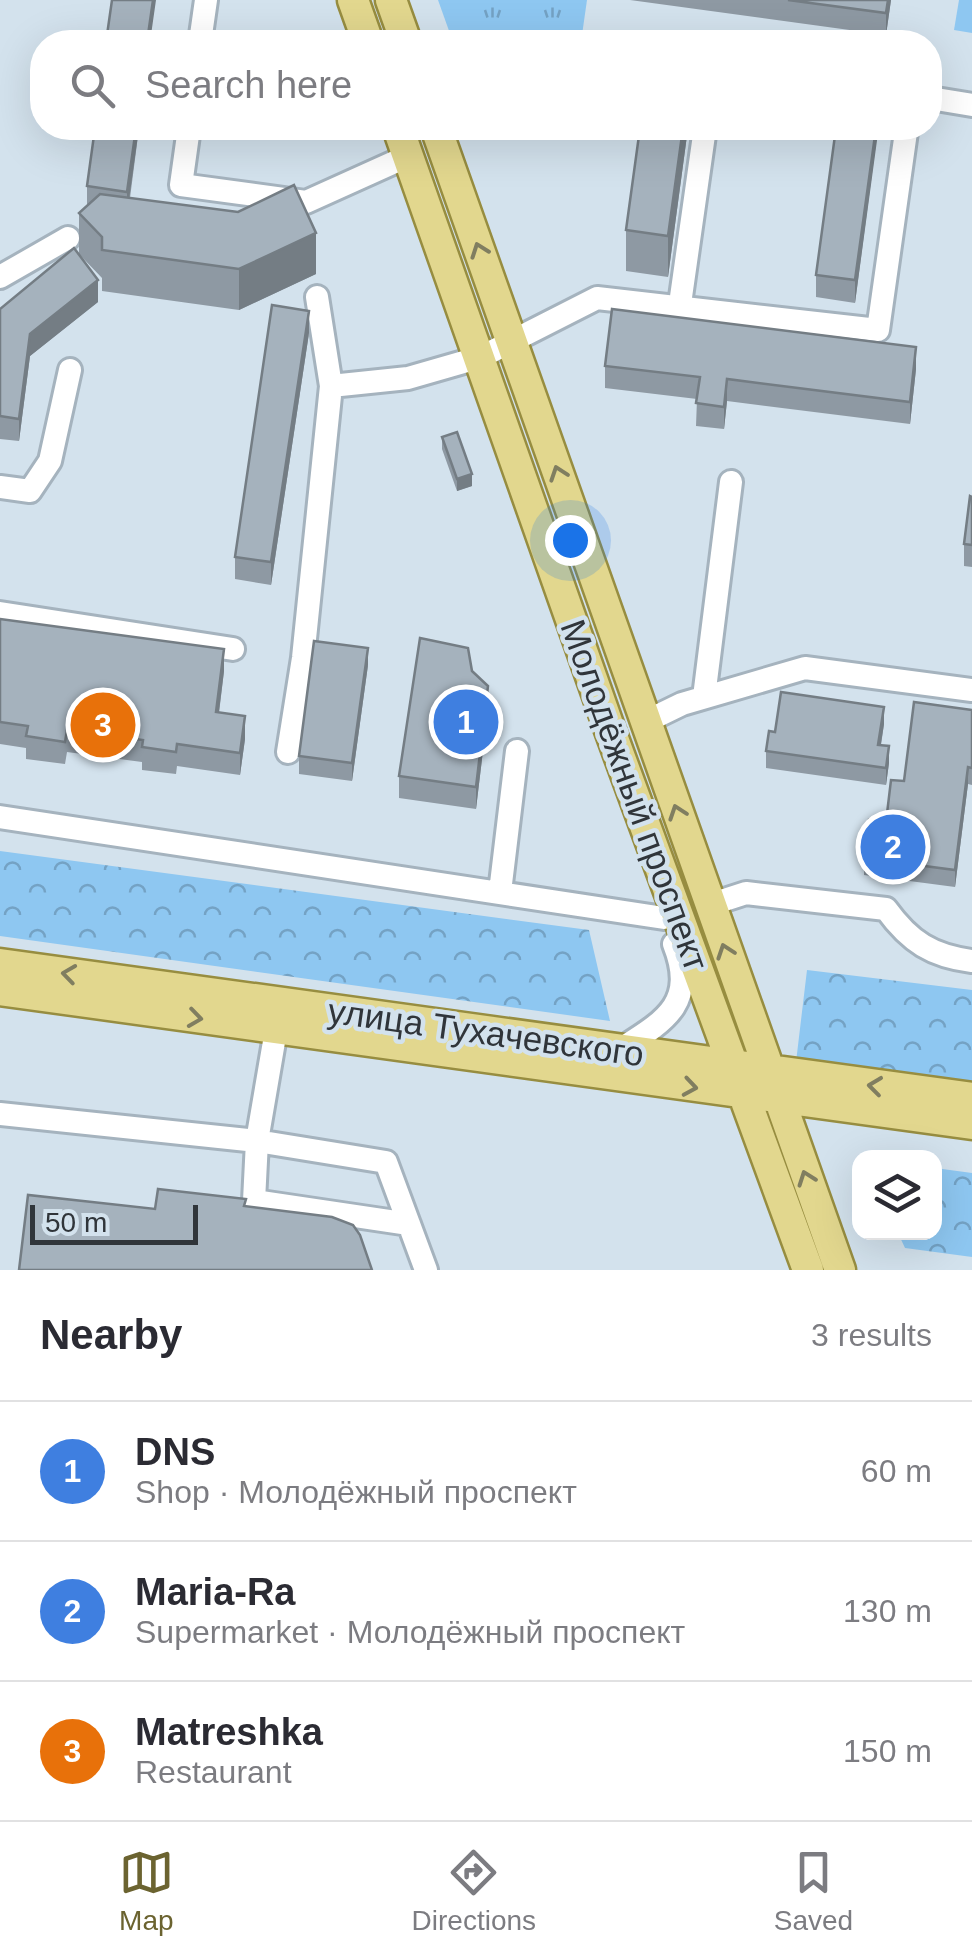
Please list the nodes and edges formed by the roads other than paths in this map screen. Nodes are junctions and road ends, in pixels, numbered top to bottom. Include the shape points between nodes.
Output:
1 (206, 0) edge
2 (353, 0) edge
3 (391, 0) edge
4 (202, 30) edge
5 (364, 30) edge
6 (402, 30) edge
7 (942, 100) edge
8 (972, 105) edge
9 (188, 140) edge
10 (440, 140) edge
11 (703, 140) edge
12 (905, 140) edge
13 (403, 142) edge
14 (68, 238) dead end
15 (0, 277) edge
16 (317, 296) dead end
17 (680, 304) junction
18 (512, 342) junction
19 (480, 357) junction
20 (70, 370) dead end
21 (331, 386) junction
22 (731, 482) dead end
23 (0, 486) edge
24 (0, 613) edge
25 (232, 648) dead end
26 (972, 690) edge
27 (704, 697) junction
28 (645, 722) junction
29 (288, 752) dead end
30 (518, 752) dead end
31 (0, 817) edge
32 (500, 892) junction
33 (667, 903) junction
34 (709, 904) junction
35 (972, 962) edge
36 (0, 964) edge
37 (0, 990) edge
38 (276, 1030) junction
39 (616, 1052) junction
40 (736, 1081) junction
41 (774, 1086) junction
42 (972, 1098) edge
43 (0, 1114) edge
44 (972, 1124) edge
45 (258, 1142) junction
46 (410, 1224) junction
47 (426, 1270) edge
48 (808, 1270) edge
49 (840, 1270) edge

1 - 4 lane
2 - 5 main road
3 - 6 main road
7 - 8 lane
9 - 13 lane via 182,185 306,202
18 -> 10 main road, Молодёжный проспект
11 - 17 lane
12 - 17 lane via 878,330
13 - 19 main road, Молодёжный проспект
14 - 15 lane
16 - 21 lane
17 - 18 lane via 597,298
18 - 19 lane
28 -> 18 main road, Молодёжный проспект
19 - 21 lane via 408,378
19 - 33 main road, Молодёжный проспект
20 - 23 lane via 50,461 30,491
21 - 29 lane
22 - 27 lane
24 - 25 lane
26 - 27 lane via 805,668
27 - 28 lane
34 -> 28 main road, Молодёжный проспект
30 - 32 lane
31 - 32 lane
32 - 33 lane
33 - 39 lane via 683,994 660,1024
33 - 40 main road, Молодёжный проспект
34 - 35 lane via 746,893 886,909 906,936 940,957
41 -> 34 main road, Молодёжный проспект
39 -> 36 main road, улица Тухачевского
37 -> 38 main road, улица Тухачевского
38 -> 40 main road, улица Тухачевского
38 - 45 lane
39 - 40 main road, улица Тухачевского
40 - 41 main road, улица Тухачевского
40 - 48 main road, Молодёжный проспект
42 -> 41 main road, улица Тухачевского
41 - 44 main road, улица Тухачевского
49 -> 41 main road, Молодёжный проспект
43 - 45 lane
45 - 46 lane via 386,1162
45 - 46 lane via 254,1201
46 - 47 lane

